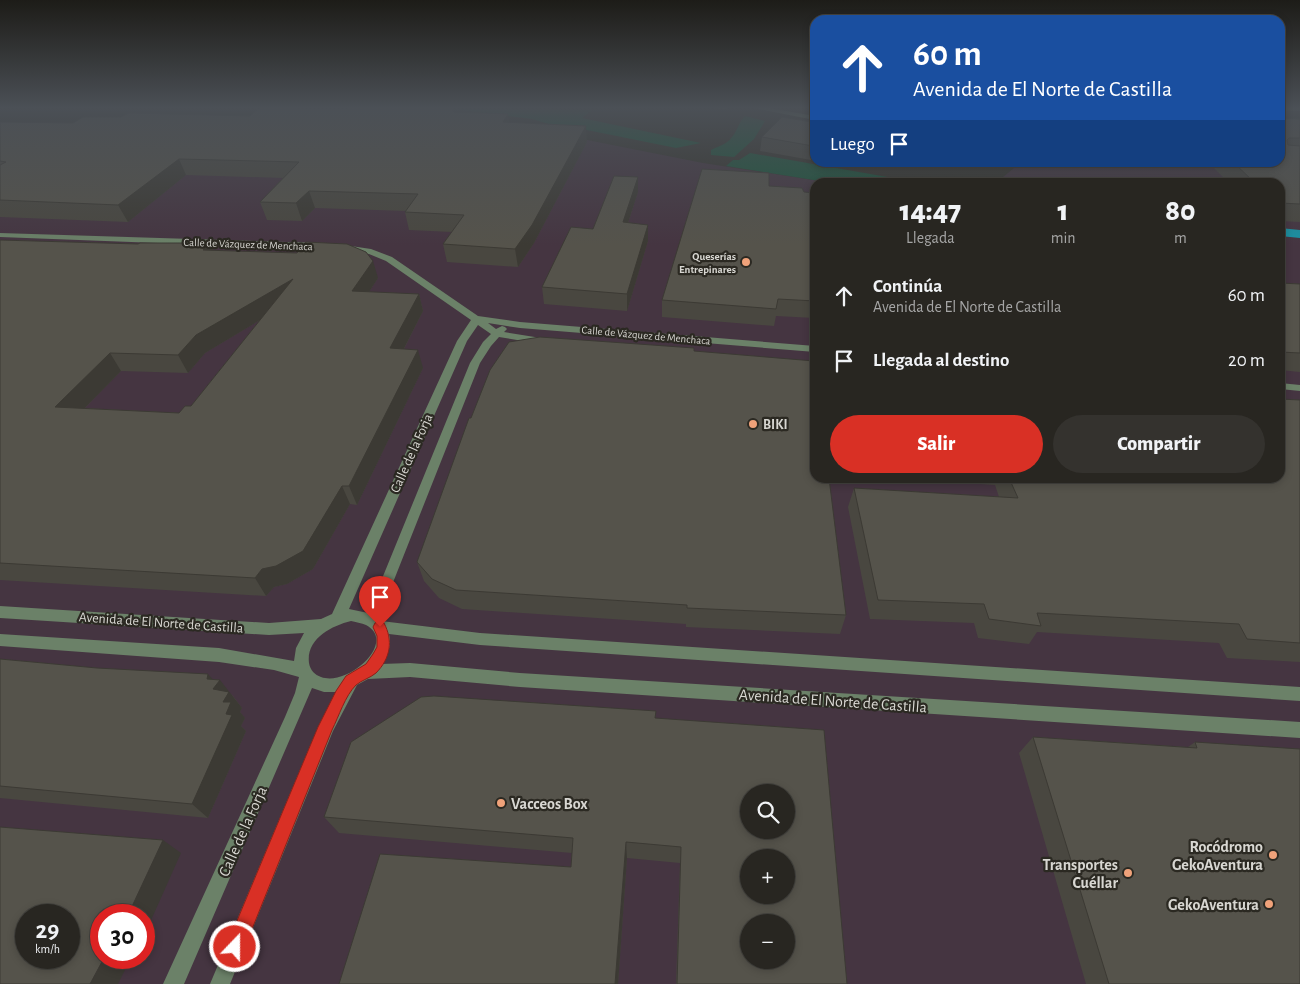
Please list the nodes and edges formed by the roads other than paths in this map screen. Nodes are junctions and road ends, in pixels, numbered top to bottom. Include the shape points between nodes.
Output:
1 (0, 235) edge
2 (477, 319) junction
3 (507, 324) junction
4 (497, 334) junction
5 (553, 342) edge
6 (810, 349) edge
7 (1285, 386) edge
8 (1300, 388) edge
9 (0, 612) edge
10 (338, 618) junction
11 (376, 623) junction
12 (323, 625) junction
13 (0, 640) edge
14 (305, 673) junction
15 (358, 676) junction
16 (1300, 694) edge
17 (1300, 730) edge
18 (173, 984) edge
19 (220, 984) edge

1 - 2 street, Calle de Vázquez de Menchaca via 331,247 371,252 389,259
2 - 3 street, Calle de Vázquez de Menchaca
2 - 4 street, Calle de Vázquez de Menchaca
2 - 10 street, Calle de la Forja via 462,341
3 - 4 street, Calle de la Forja
3 - 6 street, Calle de Vázquez de Menchaca
4 - 5 street, Calle de Vázquez de Menchaca
4 - 11 street, Calle de la Forja via 475,363 385,585
7 - 8 street
9 - 12 street, Avenida de El Norte de Castilla via 269,629
10 - 11 street, Avenida de El Norte de Castilla via 362,616
10 - 12 street, Avenida de El Norte de Castilla
11 - 15 street via 384,636 383,647 379,658
11 - 16 street, Avenida de El Norte de Castilla via 480,640
12 - 14 street, Avenida de El Norte de Castilla via 305,643 300,655
13 - 14 street, Avenida de El Norte de Castilla via 219,655 274,663
14 - 15 street, Avenida de El Norte de Castilla via 316,683 330,685
14 - 18 street, Calle de la Forja via 303,693
15 - 17 street, Avenida de El Norte de Castilla via 410,670 520,680
15 - 19 street via 326,727

